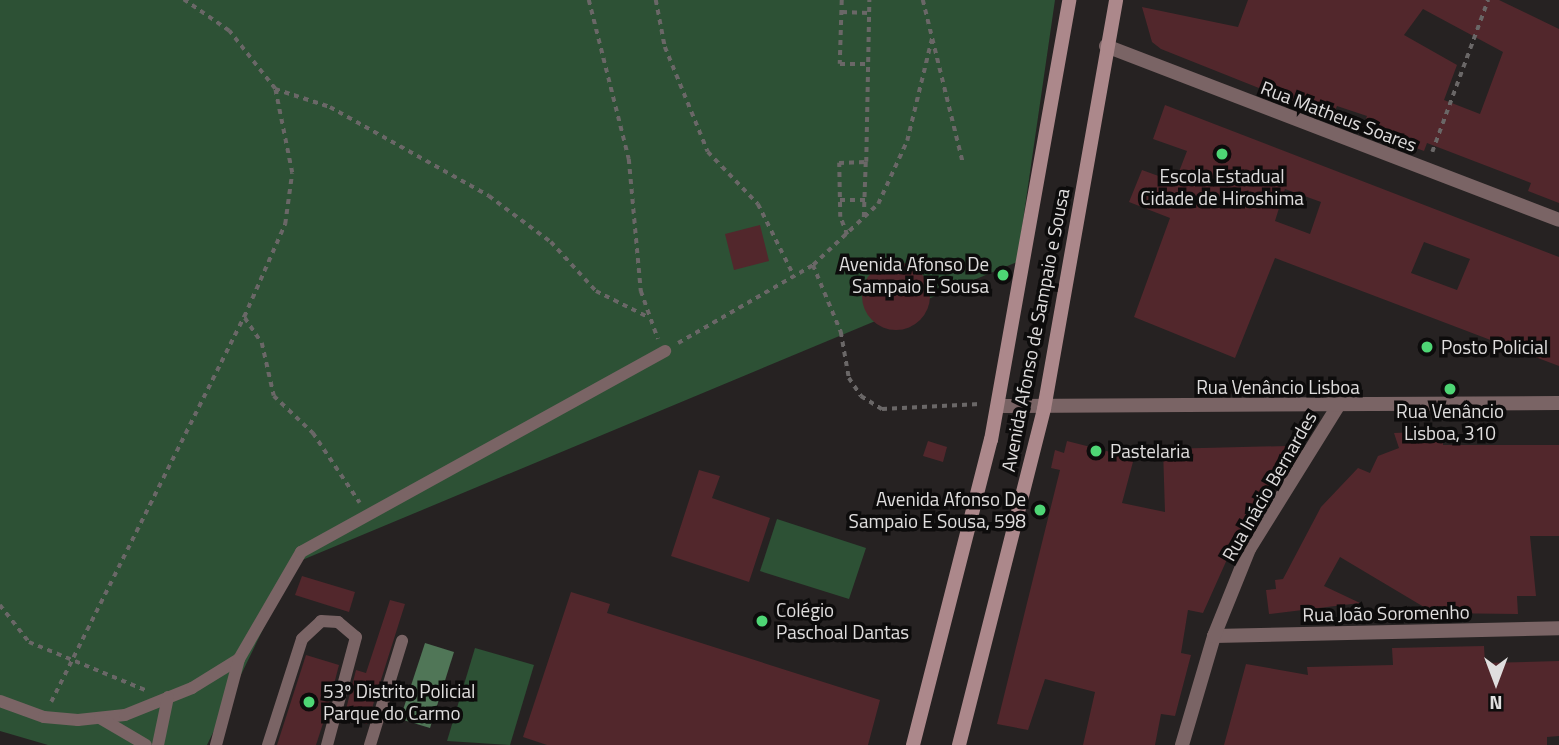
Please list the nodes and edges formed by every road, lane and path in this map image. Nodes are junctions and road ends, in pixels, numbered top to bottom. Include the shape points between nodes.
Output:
1 (184, 0) edge
2 (589, 0) edge
3 (656, 0) edge
4 (842, 0) edge
5 (869, 0) edge
6 (923, 0) edge
7 (1069, 0) edge
8 (1116, 0) edge
9 (1488, 0) edge
10 (842, 12) junction
11 (869, 13) junction
12 (932, 38) junction
13 (1106, 46) junction
14 (868, 64) junction
15 (275, 89) junction
16 (866, 162) junction
17 (963, 163) dead end
18 (1425, 169) junction
19 (839, 200) junction
20 (865, 200) junction
21 (864, 220) junction
22 (1559, 220) edge
23 (847, 235) junction
24 (813, 265) junction
25 (794, 276) junction
26 (646, 316) junction
27 (244, 317) junction
28 (665, 351) junction
29 (1559, 403) edge
30 (998, 406) junction
31 (1338, 406) junction
32 (1044, 409) junction
33 (366, 513) junction
34 (0, 605) edge
35 (1559, 628) edge
36 (1214, 636) junction
37 (402, 641) dead end
38 (239, 659) junction
39 (69, 663) junction
40 (168, 697) junction
41 (0, 701) edge
42 (44, 717) junction
43 (100, 718) junction
44 (146, 745) edge
45 (158, 745) edge
46 (216, 745) edge
47 (268, 745) edge
48 (327, 745) edge
49 (370, 745) edge
50 (913, 745) edge
51 (959, 745) edge
52 (1182, 745) edge

1 - 15 path via 229,31
2 - 26 path via 629,159
3 - 25 path via 665,47 708,152 758,204
4 - 10 path
5 - 11 path
6 - 12 path
7 - 30 main road, Avenida Afonso de Sampaio e Sousa
8 - 13 main road, Avenida Afonso de Sampaio e Sousa
9 - 18 path
10 - 11 path
10 - 14 path via 841,64
11 - 14 path
12 - 17 path
12 - 21 path via 891,184
13 - 18 street, Rua Matheus Soares
13 - 32 main road, Avenida Afonso de Sampaio e Sousa
14 - 16 path
15 - 26 path via 330,107 489,196 551,242 596,291
15 - 27 path via 292,173 285,223
16 - 19 path via 839,163
16 - 20 path
18 - 22 street, Rua Matheus Soares
19 - 20 path
19 - 23 path
20 - 21 path
21 - 23 path
23 - 24 path
24 - 25 path
24 - 30 path via 841,332 849,377 862,396 881,409
25 - 28 path
26 - 28 path
27 - 33 path via 262,342 275,396 313,433
27 - 39 path
28 - 33 lane
29 - 31 street, Rua Venâncio Lisboa
30 - 32 street, Rua Venâncio Lisboa
30 - 50 main road, Avenida Afonso de Sampaio e Sousa
31 - 32 street, Rua Venâncio Lisboa
31 - 36 street, Rua Inácio Bernardes via 1250,549
32 - 51 main road, Avenida Afonso de Sampaio e Sousa
33 - 38 lane via 301,552
34 - 39 path via 29,642
35 - 36 street, Rua João Soromenho
36 - 52 street, Rua Inácio Bernardes
37 - 49 lane
38 - 40 lane
38 - 46 lane
39 - 40 path
39 - 42 path
40 - 43 lane
40 - 45 lane
41 - 42 lane
42 - 43 lane
43 - 44 lane
47 - 48 lane via 302,639 321,621 338,622 356,637

